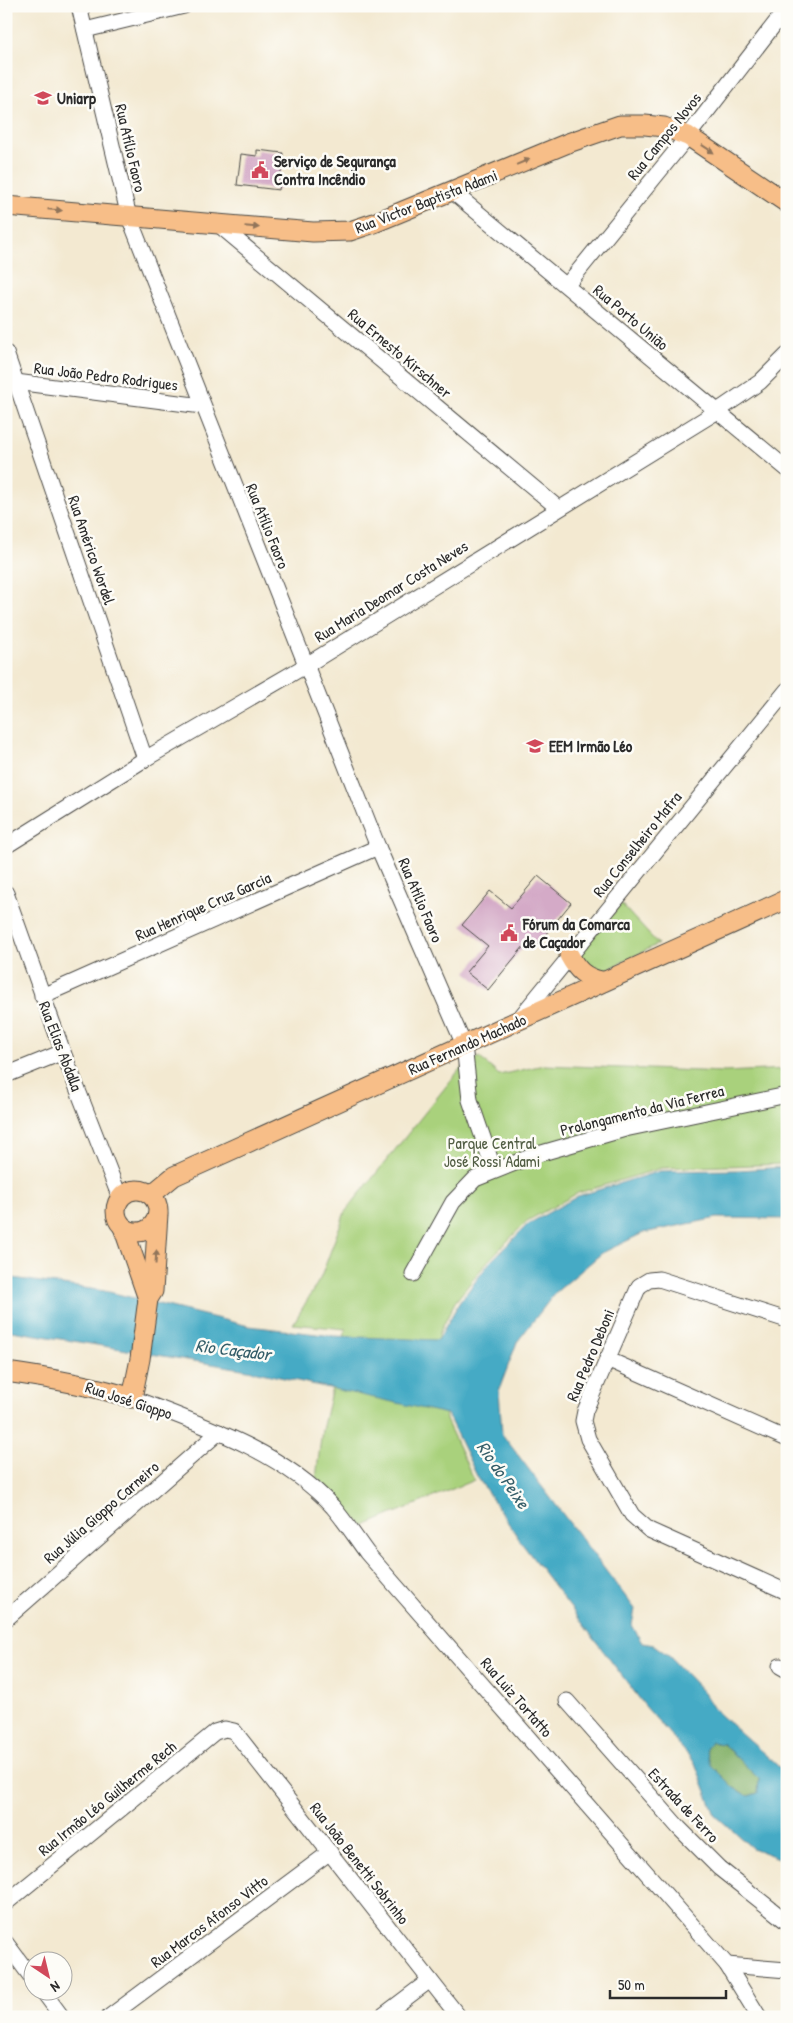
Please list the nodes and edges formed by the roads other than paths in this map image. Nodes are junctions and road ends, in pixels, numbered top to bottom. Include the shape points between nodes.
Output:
1 (79, 6) edge
2 (184, 6) edge
3 (787, 8) edge
4 (85, 30) junction
5 (688, 136) junction
6 (453, 192) junction
7 (787, 203) edge
8 (6, 206) edge
9 (128, 217) junction
10 (220, 225) junction
11 (566, 285) junction
12 (6, 353) edge
13 (787, 355) edge
14 (11, 381) edge
15 (202, 406) junction
16 (716, 412) junction
17 (787, 470) edge
18 (558, 508) junction
19 (305, 666) junction
20 (787, 690) edge
21 (145, 760) junction
22 (6, 846) edge
23 (378, 847) junction
24 (6, 893) edge
25 (787, 899) edge
26 (570, 955) junction
27 (602, 981) junction
28 (42, 996) junction
29 (516, 1022) junction
30 (464, 1045) junction
31 (63, 1052) junction
32 (6, 1075) edge
33 (787, 1095) edge
34 (494, 1170) junction
35 (151, 1195) junction
36 (120, 1198) junction
37 (158, 1214) junction
38 (123, 1227) junction
39 (413, 1274) dead end
40 (148, 1301) junction
41 (787, 1320) edge
42 (607, 1358) junction
43 (6, 1372) edge
44 (132, 1398) junction
45 (219, 1432) junction
46 (787, 1439) edge
47 (787, 1592) edge
48 (10, 1611) edge
49 (567, 1701) dead end
50 (234, 1730) joint
51 (330, 1852) junction
52 (6, 1903) edge
53 (787, 1922) edge
54 (6, 1943) edge
55 (22, 1965) edge
56 (727, 1965) junction
57 (787, 1970) edge
58 (430, 1980) junction
59 (49, 2000) edge
60 (62, 2017) edge
61 (109, 2017) edge
62 (381, 2017) edge
63 (459, 2017) edge
64 (759, 2017) edge

1 - 4 street, Rua Atílio Faoro
2 - 4 street
3 - 5 street, Rua Campos Novos
4 - 9 street, Rua Atílio Faoro
6 -> 5 main road, Rua Victor Baptista Adami via 620,125 664,127
5 -> 7 main road, Rua Victor Baptista Adami
5 - 11 street, Rua Campos Novos
10 -> 6 main road, Rua Victor Baptista Adami via 313,232 350,231
6 - 11 street, Rua Porto União
8 -> 9 main road, Rua Victor Baptista Adami
9 - 10 main road, Rua Victor Baptista Adami
9 - 15 street, Rua Atílio Faoro
10 - 18 street, Rua Ernesto Kirschner
11 - 16 street, Rua Porto União
12 - 14 street, Rua Américo Wordel
13 - 16 street, Rua Maria Deomar Costa Neves via 760,382
14 - 15 street, Rua João Pedro Rodrigues
14 - 21 street, Rua Américo Wordel
15 - 19 street, Rua Atílio Faoro
16 - 17 street, Rua Porto União
16 - 18 street, Rua Maria Deomar Costa Neves
18 - 19 street, Rua Maria Deomar Costa Neves
19 - 21 street, Rua Maria Deomar Costa Neves
19 - 23 street, Rua Atílio Faoro
20 - 26 street, Rua Conselheiro Mafra
21 - 22 street, Rua Maria Deomar Costa Neves
23 - 28 street, Rua Henrique Cruz Garcia
23 - 30 street, Rua Atílio Faoro
24 - 28 street, Rua Elias Abdalla
25 - 27 main road, Rua Fernando Machado
26 - 27 main road via 581,973
26 - 29 street, Rua Conselheiro Mafra
27 - 29 main road, Rua Fernando Machado
28 - 31 street, Rua Elias Abdalla
29 - 30 main road, Rua Fernando Machado
30 - 34 street, Rua Atílio Faoro via 470,1100
30 - 35 main road, Rua Fernando Machado via 174,1176
31 - 32 street
31 - 36 street, Rua Elias Abdalla
33 - 34 street, Prolongamento da Via Ferrea via 625,1128
34 - 39 street, Prolongamento da Via Ferrea via 475,1179 453,1202
35 - 36 main road via 131,1190
35 - 37 main road
36 - 38 main road via 116,1216
37 - 38 main road via 152,1226 141,1232
40 -> 37 main road via 153,1291
38 - 40 main road
40 - 44 main road
41 - 42 street, Rua Pedro Deboni via 659,1279 649,1280 639,1286
42 - 46 street
42 - 47 street, Rua Pedro Deboni via 583,1421 588,1439 632,1515 649,1530
43 - 44 main road, Rua José Gioppo via 100,1388
44 - 45 street, Rua José Gioppo
45 - 48 street, Rua Júlia Gioppo Carneiro
45 - 56 street, Rua Luiz Tortatto via 306,1482 332,1507 367,1553
49 - 53 street, Estrada de Ferro via 678,1828 719,1868
50 - 51 street, Rua João Benetti Sobrinho
50 - 52 street, Rua Irmão Léo Guilherme Rech via 215,1732
51 - 58 street, Rua João Benetti Sobrinho
51 - 61 street, Rua Marcos Afonso Vitto
54 - 55 street
56 - 57 street
56 - 64 street, Rua Luiz Tortatto
58 - 62 street
58 - 63 street, Rua João Benetti Sobrinho
59 - 60 street

